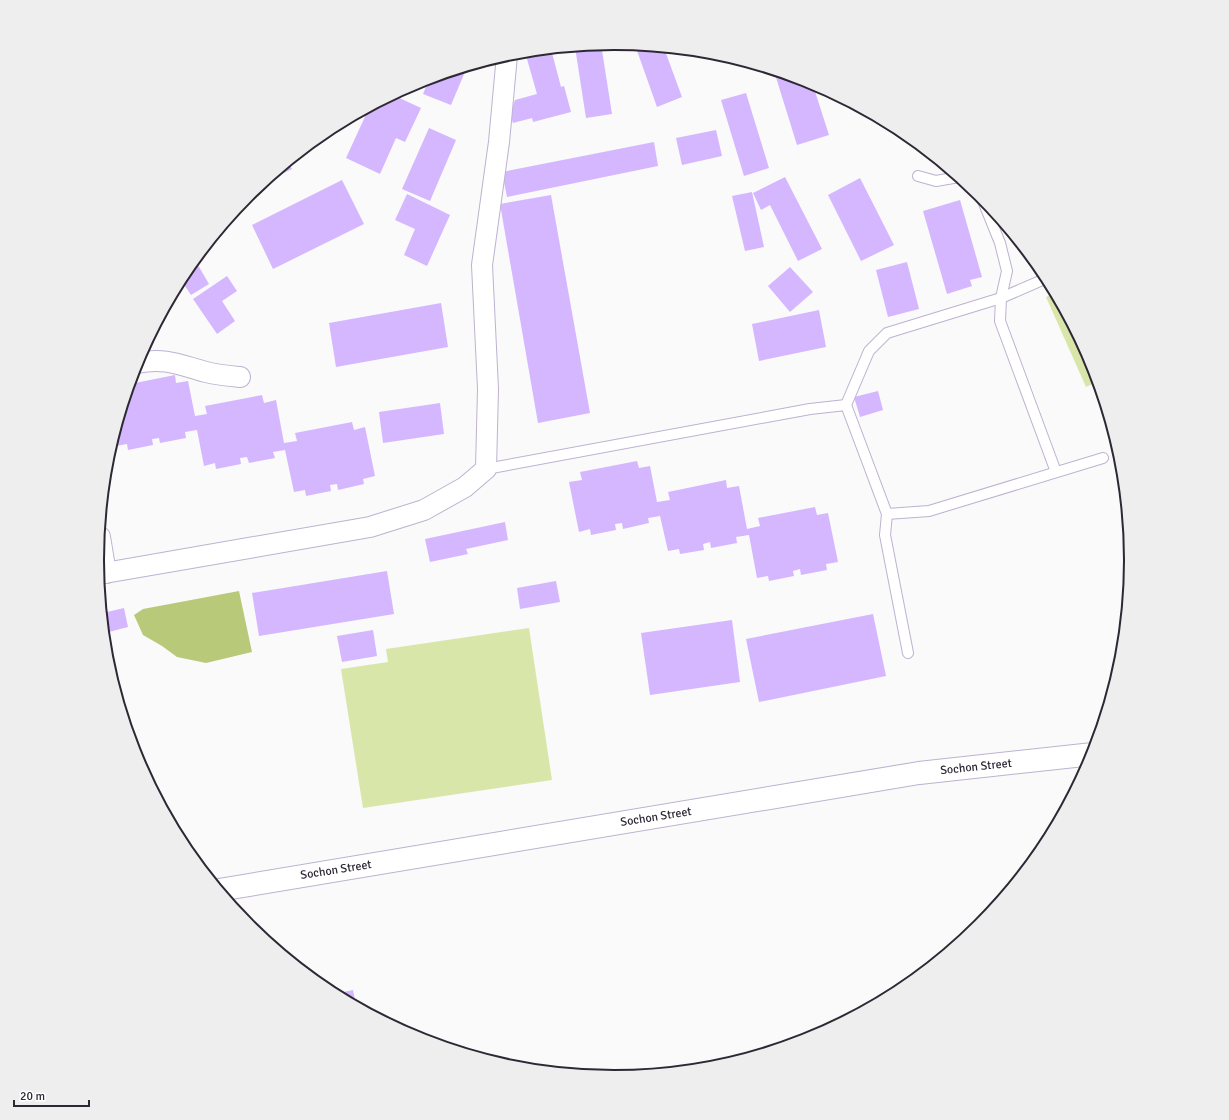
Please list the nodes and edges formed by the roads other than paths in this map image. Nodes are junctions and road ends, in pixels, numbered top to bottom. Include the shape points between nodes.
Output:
1 (505, 62) edge
2 (918, 176) dead end
3 (952, 178) edge
4 (988, 213) edge
5 (1041, 281) edge
6 (1001, 298) junction
7 (145, 361) edge
8 (240, 377) dead end
9 (846, 405) junction
10 (1103, 458) dead end
11 (486, 469) junction
12 (1056, 472) junction
13 (887, 514) junction
14 (105, 573) edge
15 (908, 654) dead end
16 (1086, 755) edge
17 (225, 889) edge

1 - 11 street via 499,142 482,265 488,389
2 - 3 lane via 936,181
4 - 6 lane via 1000,243 1007,271
5 - 6 lane
6 - 9 lane via 887,332 869,351
6 - 12 lane via 1000,321
7 - 8 street via 177,363 208,372
9 - 11 lane via 810,409
9 - 13 lane
10 - 12 lane
11 - 14 street via 465,487 424,510 370,527
12 - 13 lane via 930,511
13 - 15 lane via 885,535
16 - 17 main road, Sochon Street via 919,773

